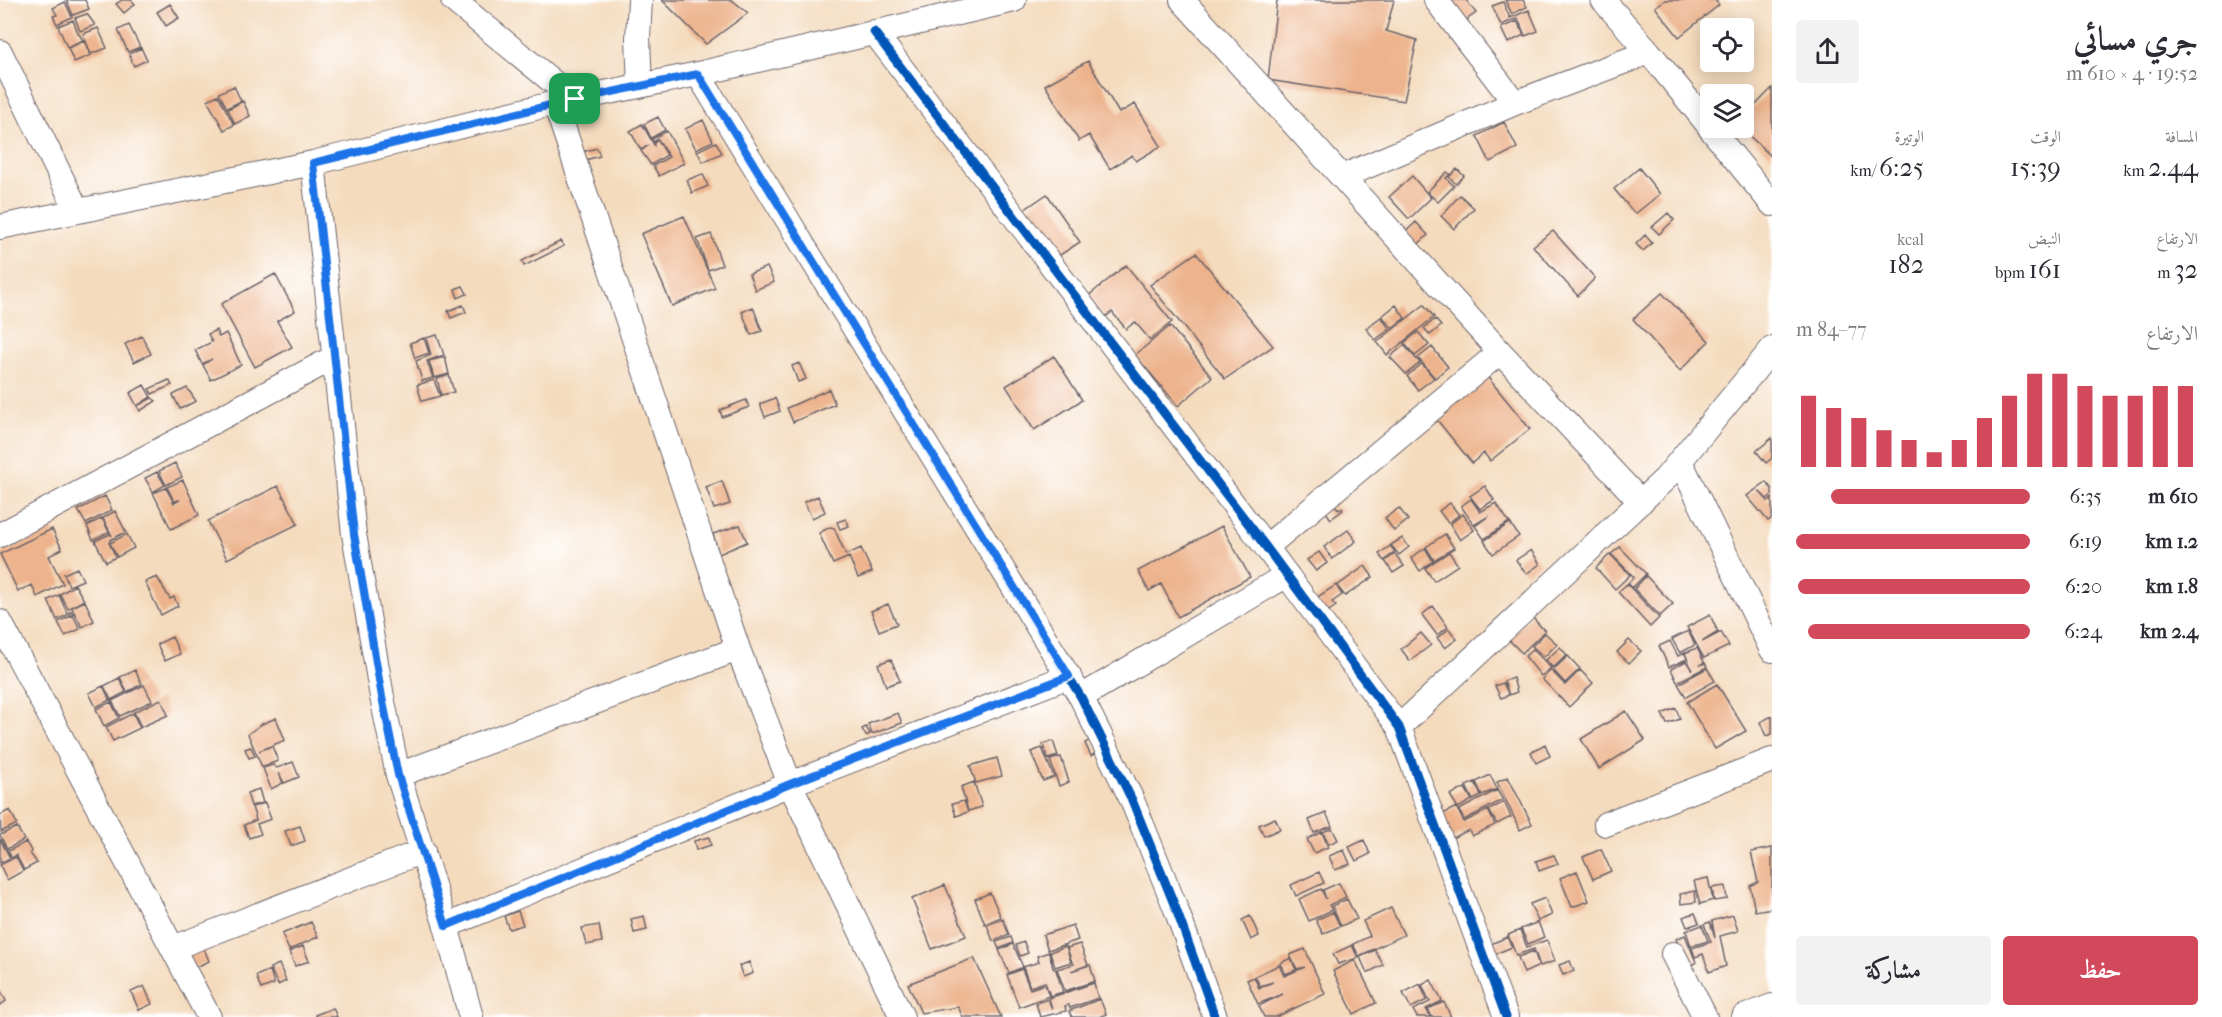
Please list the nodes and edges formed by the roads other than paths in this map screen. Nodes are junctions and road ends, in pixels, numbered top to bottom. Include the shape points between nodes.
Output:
1 (453, 0) edge
2 (640, 0) edge
3 (1014, 0) edge
4 (1182, 0) edge
5 (1436, 0) edge
6 (1603, 0) edge
7 (874, 32) junction
8 (0, 52) edge
9 (1649, 52) junction
10 (698, 74) junction
11 (640, 86) junction
12 (565, 101) junction
13 (1515, 103) junction
14 (1700, 115) edge
15 (1719, 138) edge
16 (313, 163) junction
17 (1342, 177) junction
18 (1772, 204) edge
19 (77, 210) junction
20 (0, 227) edge
21 (1772, 349) edge
22 (1500, 352) junction
23 (335, 357) junction
24 (1680, 461) junction
25 (1641, 502) junction
26 (0, 535) edge
27 (1266, 547) junction
28 (1287, 575) junction
29 (0, 622) edge
30 (738, 649) junction
31 (1772, 650) edge
32 (1069, 676) junction
33 (1081, 697) junction
34 (1399, 727) junction
35 (1772, 760) edge
36 (398, 775) junction
37 (790, 784) junction
38 (1606, 824) dead end
39 (423, 851) junction
40 (446, 926) junction
41 (173, 948) junction
42 (1673, 954) dead end
43 (1772, 1006) edge
44 (208, 1017) edge
45 (471, 1017) edge
46 (902, 1017) edge
47 (1215, 1017) edge
48 (1506, 1017) edge
49 (1705, 1017) edge
50 (1744, 1017) edge

1 - 12 street
2 - 11 street
3 - 7 street
4 - 17 street
5 - 13 street
6 - 9 street
7 - 10 street
7 - 27 street
8 - 19 street
9 - 13 street
9 - 14 street
10 - 11 street
10 - 32 street
11 - 12 street
12 - 16 street
12 - 30 street
13 - 17 street
15 - 18 street
16 - 19 street
16 - 23 street
17 - 22 street
19 - 20 street
21 - 24 street
22 - 25 street
22 - 27 street
23 - 26 street
23 - 36 street via 354,534
24 - 25 street
24 - 31 street
25 - 34 street
27 - 28 street
28 - 33 street
28 - 34 street
29 - 41 street
30 - 36 street
30 - 37 street
32 - 33 street
32 - 37 street
33 - 47 street via 1132,800
34 - 48 street
35 - 38 street
36 - 39 street
37 - 40 street
37 - 46 street
39 - 40 street
39 - 41 street
40 - 45 street
41 - 44 street
42 - 49 street
43 - 50 street

